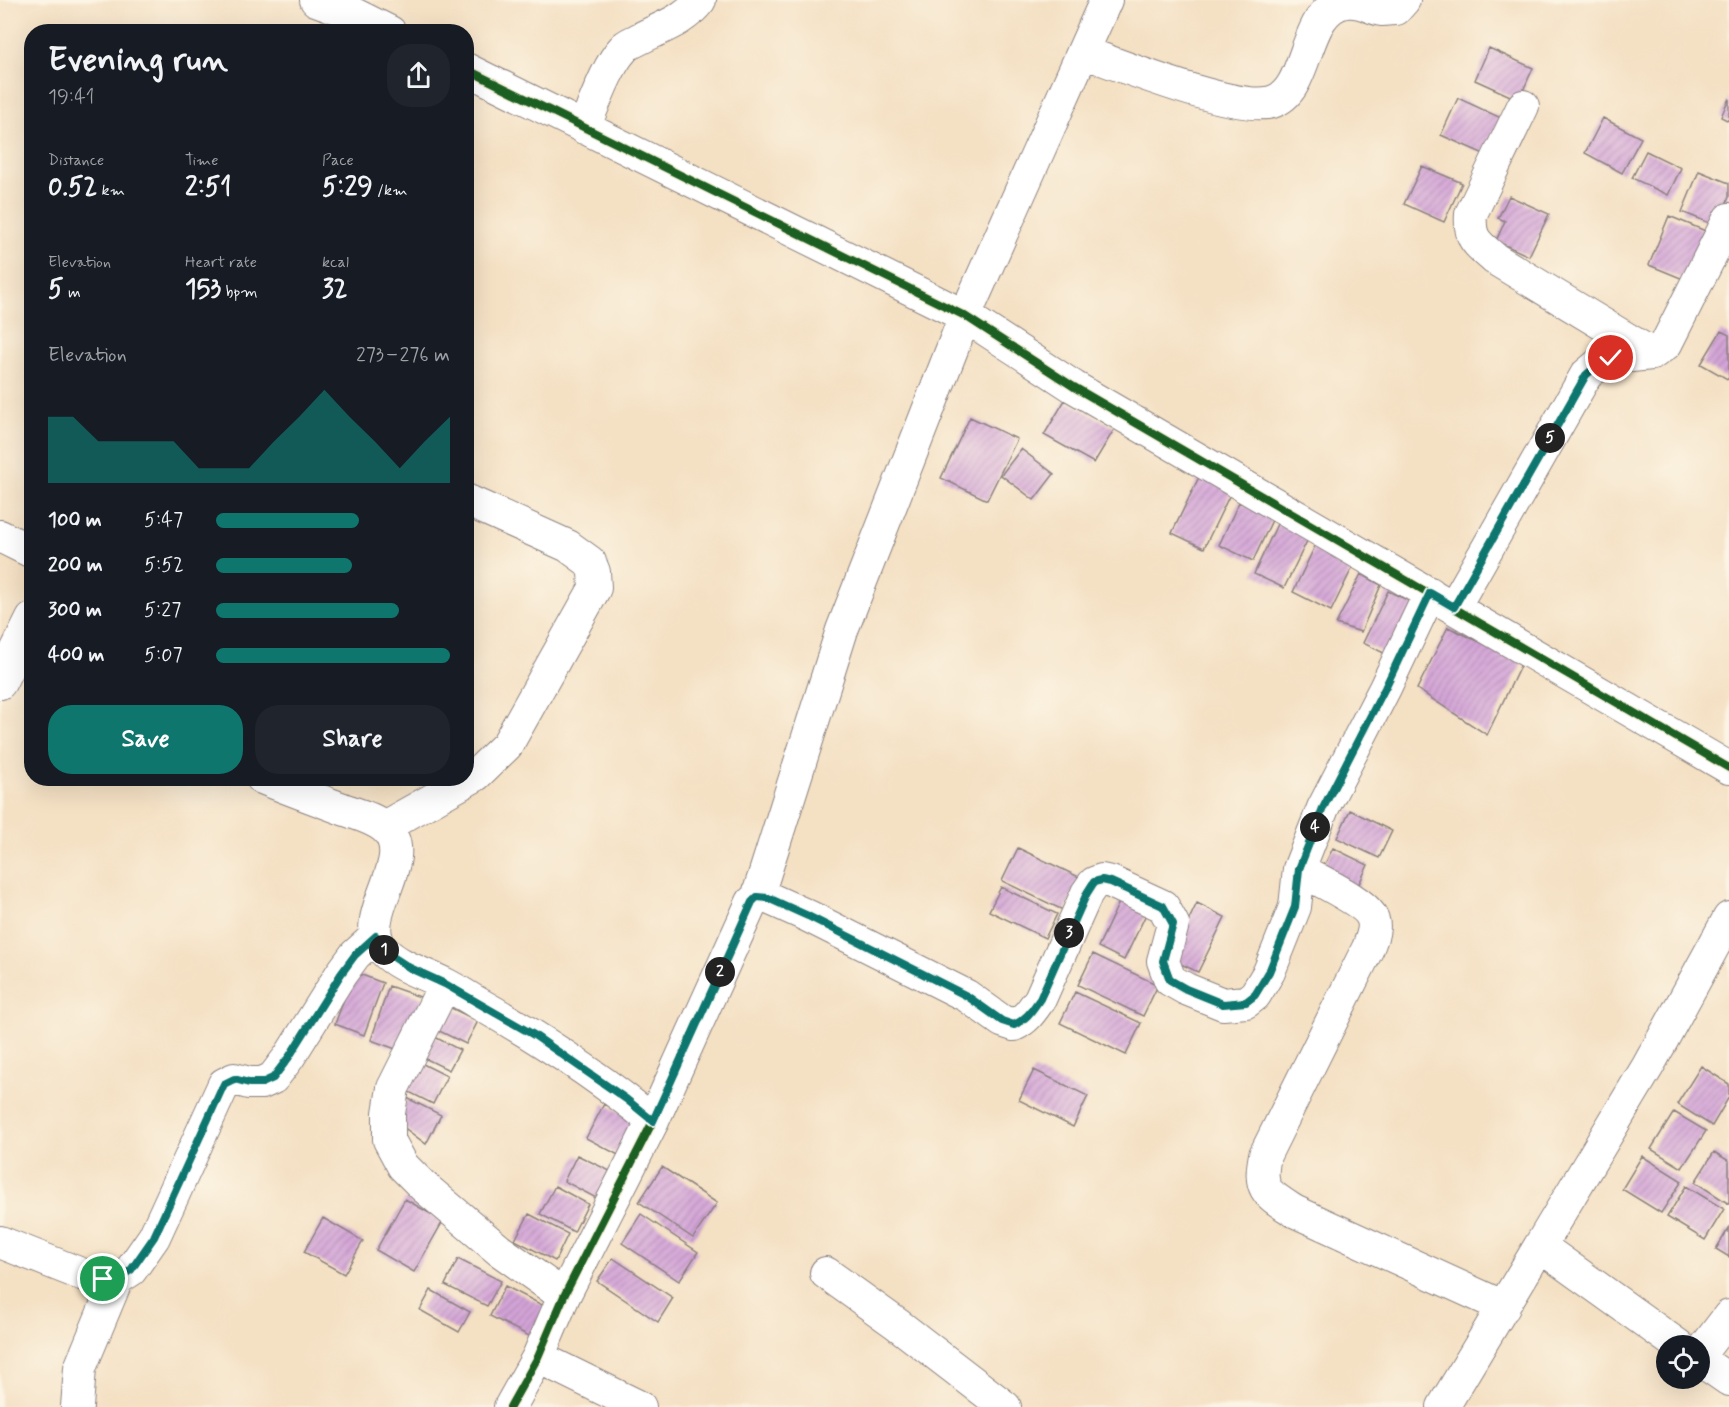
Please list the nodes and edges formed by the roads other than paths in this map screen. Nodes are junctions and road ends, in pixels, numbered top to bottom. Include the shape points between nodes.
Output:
1 (316, 0) edge
2 (700, 0) edge
3 (1106, 0) edge
4 (1404, 0) edge
5 (349, 22) edge
6 (1083, 52) junction
7 (474, 73) edge
8 (1524, 106) dead end
9 (584, 128) junction
10 (1729, 219) edge
11 (965, 316) junction
12 (1653, 354) junction
13 (474, 504) edge
14 (0, 536) edge
15 (24, 548) edge
16 (1442, 600) junction
17 (24, 635) edge
18 (0, 682) edge
19 (1729, 768) edge
20 (474, 777) edge
21 (283, 786) edge
22 (458, 786) edge
23 (384, 827) junction
24 (1299, 869) junction
25 (757, 897) junction
26 (1729, 918) edge
27 (376, 936) junction
28 (445, 984) junction
29 (653, 1121) junction
30 (0, 1242) edge
31 (1541, 1247) junction
32 (826, 1273) dead end
33 (117, 1279) junction
34 (564, 1296) junction
35 (1504, 1307) junction
36 (1729, 1316) edge
37 (1664, 1335) edge
38 (1710, 1341) edge
39 (538, 1357) junction
40 (1710, 1367) edge
41 (1729, 1380) edge
42 (77, 1407) edge
43 (510, 1407) edge
44 (640, 1407) edge
45 (1005, 1407) edge
46 (1443, 1407) edge

1 - 5 street
2 - 9 street via 673,24 624,47
3 - 6 street
4 - 6 street via 1396,9 1381,10 1363,2 1336,4 1322,16 1289,92 1271,102 1243,102 1186,88
6 - 11 street
7 - 9 street
8 - 12 street via 1471,214 1474,241 1495,259
9 - 11 street
10 - 12 street via 1666,344
11 - 16 street via 1074,387
11 - 25 street via 842,630
12 - 16 street via 1611,358 1586,375
13 - 20 street via 568,546 590,562 595,588 507,745
14 - 15 street
16 - 19 street
16 - 24 street via 1385,688 1323,808
17 - 18 street
21 - 23 street
22 - 23 street
23 - 27 street via 394,841 396,856 376,922
24 - 25 street via 1291,918 1269,972 1246,1002 1223,1004 1170,980 1163,961 1173,924 1169,914 1163,906 1102,880 1094,882 1087,893 1040,999 1023,1021 1014,1025 967,996 808,916
24 - 35 street via 1363,906 1373,917 1375,928 1264,1155 1264,1187 1294,1211
25 - 29 street
26 - 31 street
27 - 28 street via 384,951
27 - 33 street via 341,974 273,1078 262,1083 234,1079 224,1084 154,1237 131,1270
28 - 29 street via 534,1035
28 - 34 street via 393,1088 389,1140 403,1166 423,1186 498,1250
29 - 34 street
30 - 33 street via 81,1274
31 - 35 street
31 - 37 street
32 - 45 street
33 - 42 street via 80,1368
34 - 39 street
35 - 46 street
36 - 38 street
39 - 43 street
39 - 44 street
40 - 41 street

